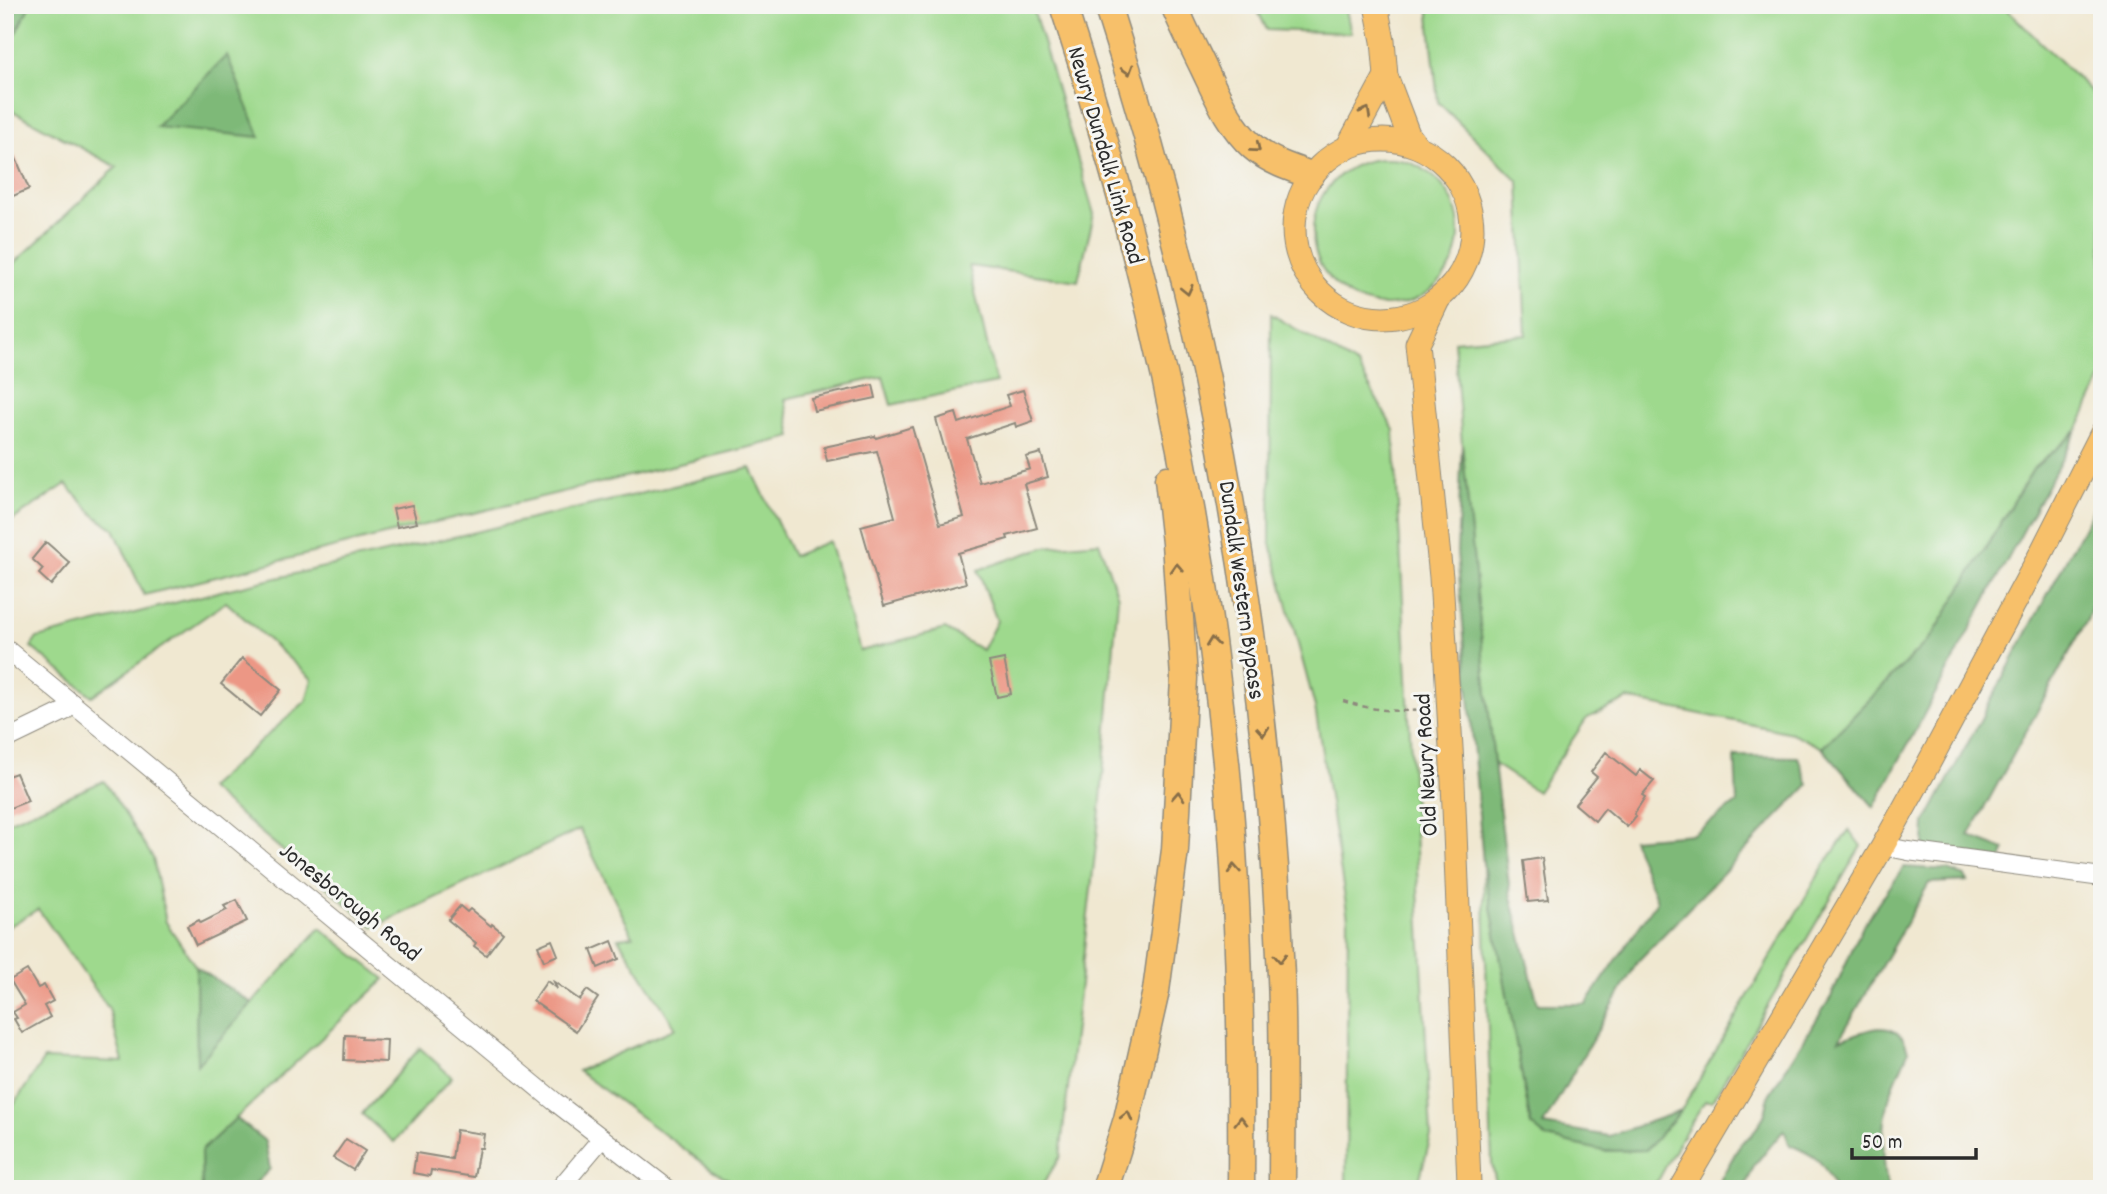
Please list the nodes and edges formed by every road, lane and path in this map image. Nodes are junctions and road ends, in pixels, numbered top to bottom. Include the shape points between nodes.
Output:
1 (1063, 5) edge
2 (1107, 5) edge
3 (1174, 5) edge
4 (1376, 5) edge
5 (1386, 76) junction
6 (1417, 146) junction
7 (1347, 148) junction
8 (1311, 176) junction
9 (1438, 300) junction
10 (1148, 306) junction
11 (1383, 320) junction
12 (1417, 344) junction
13 (2102, 433) edge
14 (5, 649) edge
15 (1343, 701) dead end
16 (72, 703) junction
17 (1449, 709) junction
18 (5, 740) edge
19 (1883, 846) junction
20 (2102, 877) edge
21 (602, 1138) junction
22 (1470, 1187) edge
23 (559, 1189) edge
24 (668, 1189) edge
25 (1104, 1189) edge
26 (1241, 1189) edge
27 (1282, 1189) edge
28 (1681, 1189) edge

1 - 10 highway, Newry Dundalk Link Road via 1104,135
2 -> 27 highway, Dundalk Western Bypass via 1188,290 1227,479 1251,629 1282,978
3 -> 8 highway via 1235,127 1270,159
4 - 5 main road
5 - 6 main road
7 -> 5 main road
6 - 7 main road via 1387,139
6 - 9 main road via 1443,163 1462,187 1472,217 1471,248 1459,277
7 - 8 main road via 1332,155
8 - 11 main road via 1297,201 1293,229 1297,257 1310,282 1329,302 1355,315
9 - 11 main road via 1411,315
9 - 12 main road
25 -> 10 highway via 1127,1119 1156,991 1176,837 1183,664 1175,543
26 -> 10 highway, Dundalk Western Bypass via 1239,943 1229,794 1211,637 1179,449
11 - 12 main road
12 - 17 main road, Old Newry Road via 1441,577
13 - 19 main road
14 - 16 street, Jonesborough Road
15 - 17 path via 1391,712
16 - 18 street via 65,711
16 - 21 street, Jonesborough Road
17 - 22 main road, Old Newry Road
19 - 20 street
19 - 28 main road
21 - 23 street
21 - 24 street, Jonesborough Road

